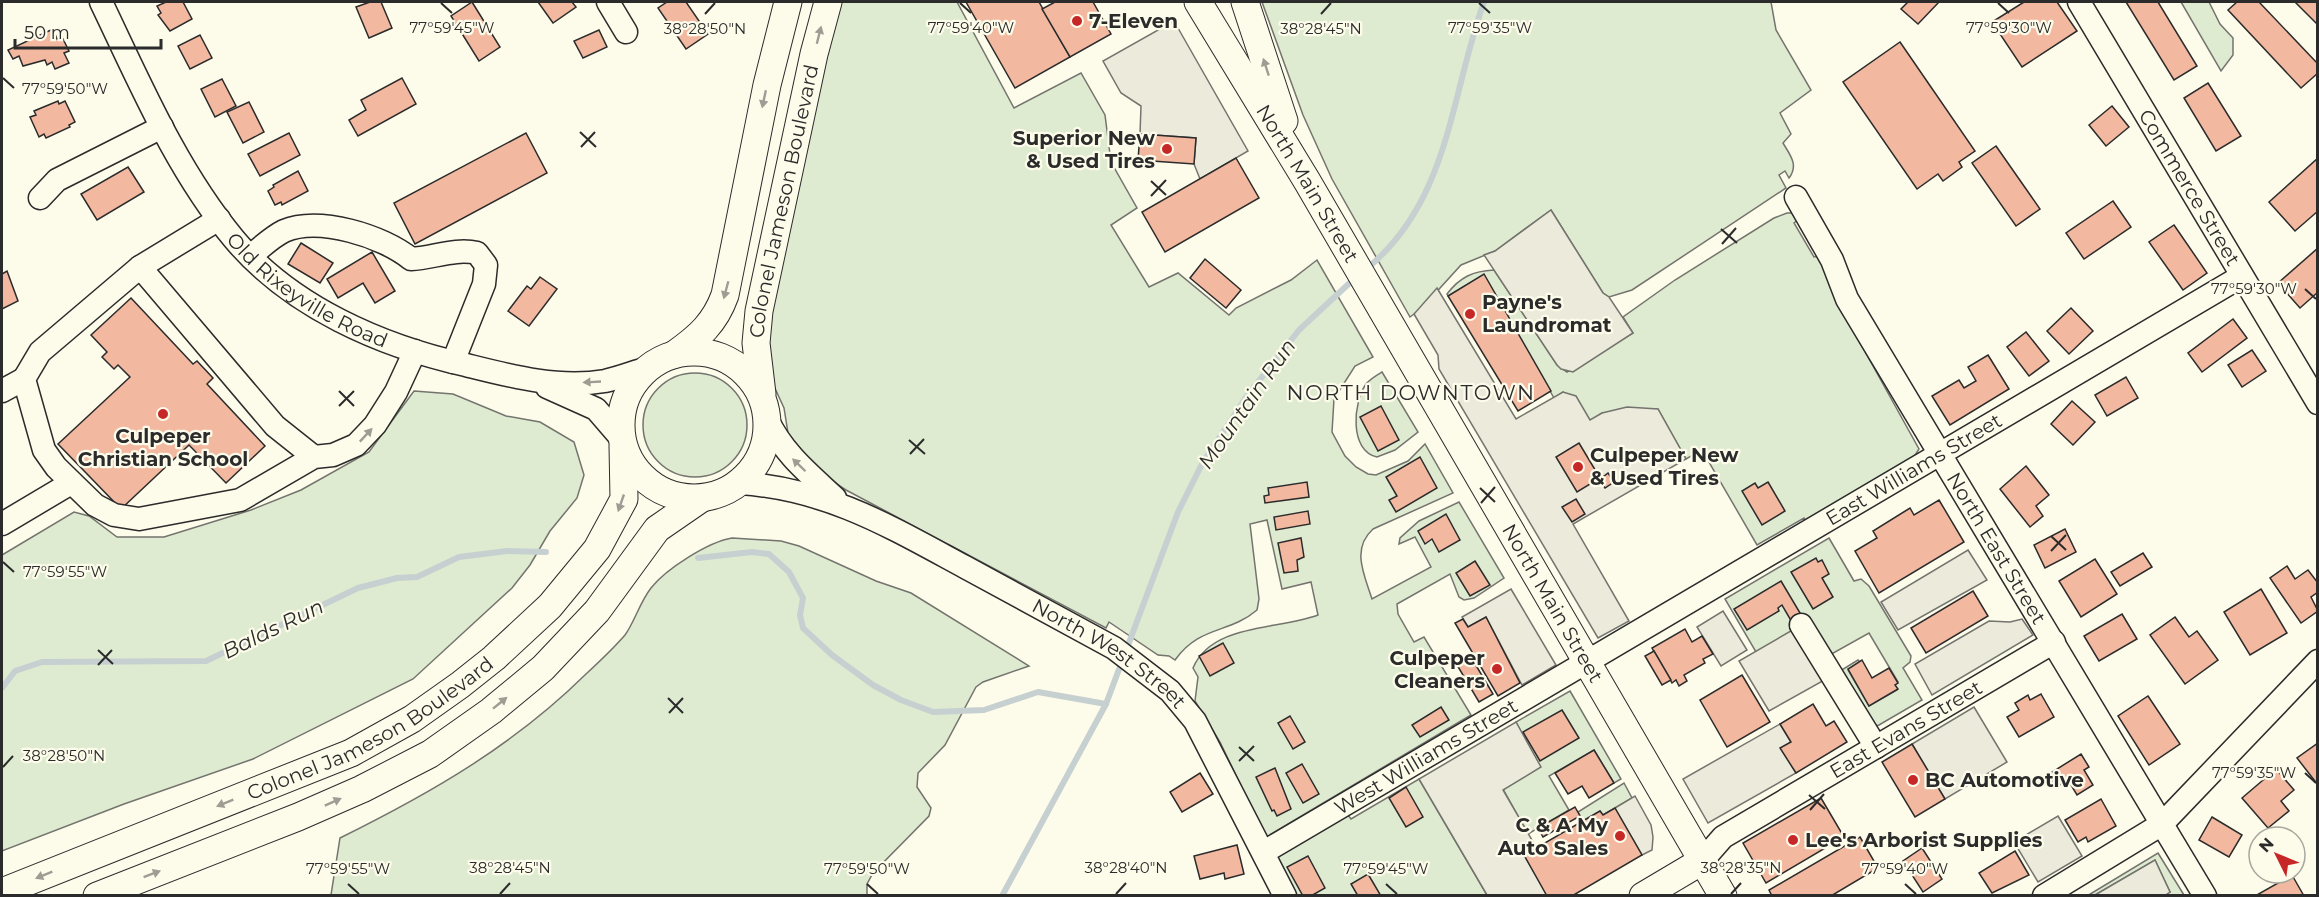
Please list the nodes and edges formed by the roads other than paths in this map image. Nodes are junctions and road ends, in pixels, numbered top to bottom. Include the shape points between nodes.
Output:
1 (102, 2) edge
2 (608, 2) edge
3 (788, 2) edge
4 (828, 2) edge
5 (1198, 2) edge
6 (1245, 2) edge
7 (2079, 2) edge
8 (626, 32) dead end
9 (162, 127) junction
10 (1307, 181) junction
11 (1796, 196) dead end
12 (40, 198) dead end
13 (219, 219) junction
14 (251, 256) junction
15 (140, 267) junction
16 (2242, 276) junction
17 (415, 351) junction
18 (675, 354) junction
19 (453, 363) junction
20 (648, 368) junction
21 (24, 379) junction
22 (532, 381) junction
23 (2, 391) edge
24 (2318, 403) edge
25 (765, 410) junction
26 (622, 442) junction
27 (1939, 455) junction
28 (314, 457) junction
29 (71, 483) junction
30 (740, 483) junction
31 (702, 498) junction
32 (841, 503) junction
33 (2, 524) edge
34 (1801, 625) dead end
35 (2054, 642) junction
36 (2318, 661) edge
37 (1586, 664) junction
38 (1876, 747) junction
39 (2163, 824) junction
40 (1264, 852) junction
41 (1702, 861) junction
42 (2, 892) edge
43 (97, 896) edge
44 (1286, 896) edge
45 (1643, 896) edge
46 (1723, 896) edge
47 (2044, 896) edge
48 (2205, 896) edge

1 - 9 street, Old Rixeyville Road
2 - 8 street
3 -> 18 main road, Colonel Jameson Boulevard via 767,85 725,295 712,324
25 -> 4 main road, Colonel Jameson Boulevard via 756,343 759,311
5 - 10 main road, North Main Street
10 -> 6 main road via 1278,107
7 - 16 street, Commerce Street
9 - 12 street via 57,180
9 - 13 street, Old Rixeyville Road
10 - 37 main road, North Main Street
11 - 27 street, North East Street via 1832,260 1847,298
13 - 14 street, Old Rixeyville Road
13 - 15 street
14 - 17 street, Old Rixeyville Road via 292,291 334,317 364,333
14 - 19 street via 284,231 307,225 348,230 396,246 411,259 463,250 477,253 486,265 484,284
15 - 21 street via 40,352
15 - 28 street via 275,426
16 - 24 street, Commerce Street
16 - 27 street, East Williams Street
17 - 19 street, Old Rixeyville Road
28 -> 17 street via 333,455 356,445 375,425 396,392
18 - 20 main road
18 - 25 main road via 697,352 718,356 738,366 753,381
19 - 22 street, Old Rixeyville Road
20 -> 22 street, Old Rixeyville Road via 605,381
20 - 26 main road via 637,379 623,407
21 - 23 street
21 - 29 street via 44,450
22 - 26 street via 596,409
25 - 30 main road via 765,442 756,464
32 -> 25 street, North West Street via 790,456 777,439
26 - 31 main road via 638,472 662,492 681,498
26 -> 42 main road, Colonel Jameson Boulevard via 624,499 597,549 550,606 460,685 412,719 351,753
27 - 35 street, North East Street
27 - 37 street, East Williams Street
28 - 29 street via 240,500 139,519 114,515 95,505
29 - 33 street
30 - 31 main road
30 - 32 street, North West Street via 787,487
43 -> 31 main road, Colonel Jameson Boulevard via 298,817 430,754 543,668 597,611 657,529
32 - 40 street, North West Street via 1099,640 1143,668 1170,691 1195,721
34 - 38 street
35 - 38 street, East Evans Street
35 - 39 street, North East Street
36 - 39 street
37 - 40 street, West Williams Street
37 - 41 main road, North Main Street
38 - 41 street, East Evans Street via 1723,837
39 - 47 street
39 - 48 street, North East Street
40 - 44 street, North West Street
41 - 45 main road
41 - 46 main road, North Main Street

